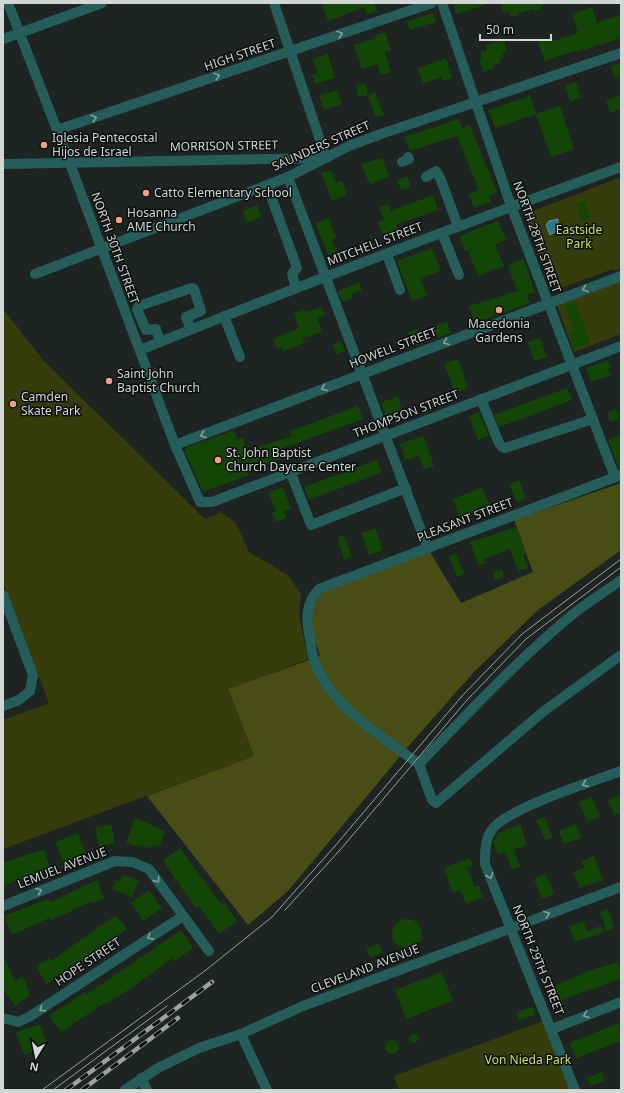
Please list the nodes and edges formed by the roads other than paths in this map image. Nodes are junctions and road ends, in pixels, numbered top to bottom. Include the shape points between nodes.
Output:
1 (8, 3) edge
2 (102, 3) edge
3 (274, 3) edge
4 (432, 3) edge
5 (442, 3) edge
6 (20, 33) junction
7 (3, 39) edge
8 (290, 52) junction
9 (621, 53) edge
10 (475, 102) junction
11 (57, 130) junction
12 (326, 158) junction
13 (69, 161) junction
14 (3, 164) edge
15 (621, 167) edge
16 (288, 177) junction
17 (426, 178) dead end
18 (267, 185) junction
19 (511, 206) junction
20 (458, 226) junction
21 (442, 233) junction
22 (101, 248) junction
23 (387, 254) junction
24 (35, 274) dead end
25 (459, 275) dead end
26 (621, 276) edge
27 (325, 277) junction
28 (296, 288) junction
29 (400, 290) dead end
30 (547, 303) junction
31 (224, 316) junction
32 (191, 329) junction
33 (160, 342) junction
34 (621, 346) edge
35 (140, 350) junction
36 (240, 357) dead end
37 (572, 365) junction
38 (362, 374) junction
39 (481, 399) junction
40 (593, 419) junction
41 (384, 435) junction
42 (175, 445) junction
43 (290, 471) junction
44 (618, 476) edge
45 (406, 488) junction
46 (200, 502) joint
47 (428, 549) junction
48 (621, 580) edge
49 (3, 595) edge
50 (621, 655) edge
51 (3, 706) edge
52 (419, 764) junction
53 (621, 771) edge
54 (621, 887) edge
55 (3, 906) edge
56 (183, 916) junction
57 (511, 928) junction
58 (209, 951) dead end
59 (621, 1002) edge
60 (4, 1019) edge
61 (552, 1029) junction
62 (241, 1034) junction
63 (141, 1078) junction
64 (125, 1090) edge
65 (147, 1090) edge
66 (267, 1090) edge
67 (575, 1090) edge

1 - 6 street, NORTH 30TH STREET
2 - 6 street
3 - 8 street
8 -> 4 street, HIGH STREET
5 - 10 street, NORTH 28TH STREET
6 - 7 street
6 - 11 street, NORTH 30TH STREET
11 -> 8 street, HIGH STREET
8 - 12 street
9 - 10 street, SAUNDERS STREET
10 - 12 street, SAUNDERS STREET via 349,146
10 - 19 street, NORTH 28TH STREET
11 - 13 street, NORTH 30TH STREET
12 - 13 street, MORRISON STREET
12 - 16 street, SAUNDERS STREET
13 - 14 street, MORRISON STREET
13 - 22 street, NORTH 30TH STREET
15 - 19 street, MITCHELL STREET
16 - 18 street, SAUNDERS STREET
16 - 27 street
17 - 20 street via 436,171
18 - 22 street, SAUNDERS STREET
18 - 28 street via 296,268 292,274
19 - 20 street, MITCHELL STREET
19 - 30 street, NORTH 28TH STREET
20 - 21 street, MITCHELL STREET
21 - 23 street, MITCHELL STREET
21 - 25 street
22 - 24 street, SAUNDERS STREET
22 - 35 street, NORTH 30TH STREET
23 - 27 street, MITCHELL STREET
23 - 29 street
26 -> 30 street, HOWELL STREET
27 - 28 street, MITCHELL STREET
27 - 38 street
28 - 31 street, MITCHELL STREET
30 - 37 street, NORTH 28TH STREET
30 -> 38 street, HOWELL STREET
31 - 32 street, MITCHELL STREET
31 - 36 street
32 - 33 street, MITCHELL STREET
32 - 33 street via 186,317 202,311 192,288 139,306 137,309 146,330 156,329
33 - 35 street, MITCHELL STREET
34 - 37 street, THOMPSON STREET
35 - 42 street, NORTH 30TH STREET
37 - 39 street, THOMPSON STREET
37 - 40 street, NORTH 28TH STREET
38 - 41 street
38 -> 42 street, HOWELL STREET
39 - 40 street via 502,447 506,448
39 - 41 street, THOMPSON STREET
40 - 44 street, NORTH 28TH STREET
41 - 43 street, THOMPSON STREET
41 - 45 street
42 - 46 street, NORTH 30TH STREET
43 - 45 street via 311,525
43 - 46 street, THOMPSON STREET via 212,502
44 - 47 street, PLEASANT STREET
45 - 47 street
47 - 52 street, PLEASANT STREET via 319,589 308,607 306,623 315,663 331,691 360,720
48 - 52 street via 568,618 499,680
49 - 51 street via 33,675 30,691
50 - 52 street via 544,710 436,804 432,800
53 -> 57 street, NORTH 29TH STREET via 520,809 502,819 491,830 485,864
57 -> 54 street, CLEVELAND AVENUE
55 -> 56 street, LEMUEL AVENUE via 115,861 132,862 149,869
56 - 58 street, LEMUEL AVENUE
56 -> 60 street, HOPE STREET via 29,1017 18,1022
57 - 61 street, NORTH 29TH STREET
57 - 62 street, CLEVELAND AVENUE via 303,1006
59 -> 61 street
61 - 67 street, NORTH 29TH STREET
62 - 63 street, CLEVELAND AVENUE via 200,1048
62 - 66 street
63 - 64 street, CLEVELAND AVENUE
63 - 65 street

